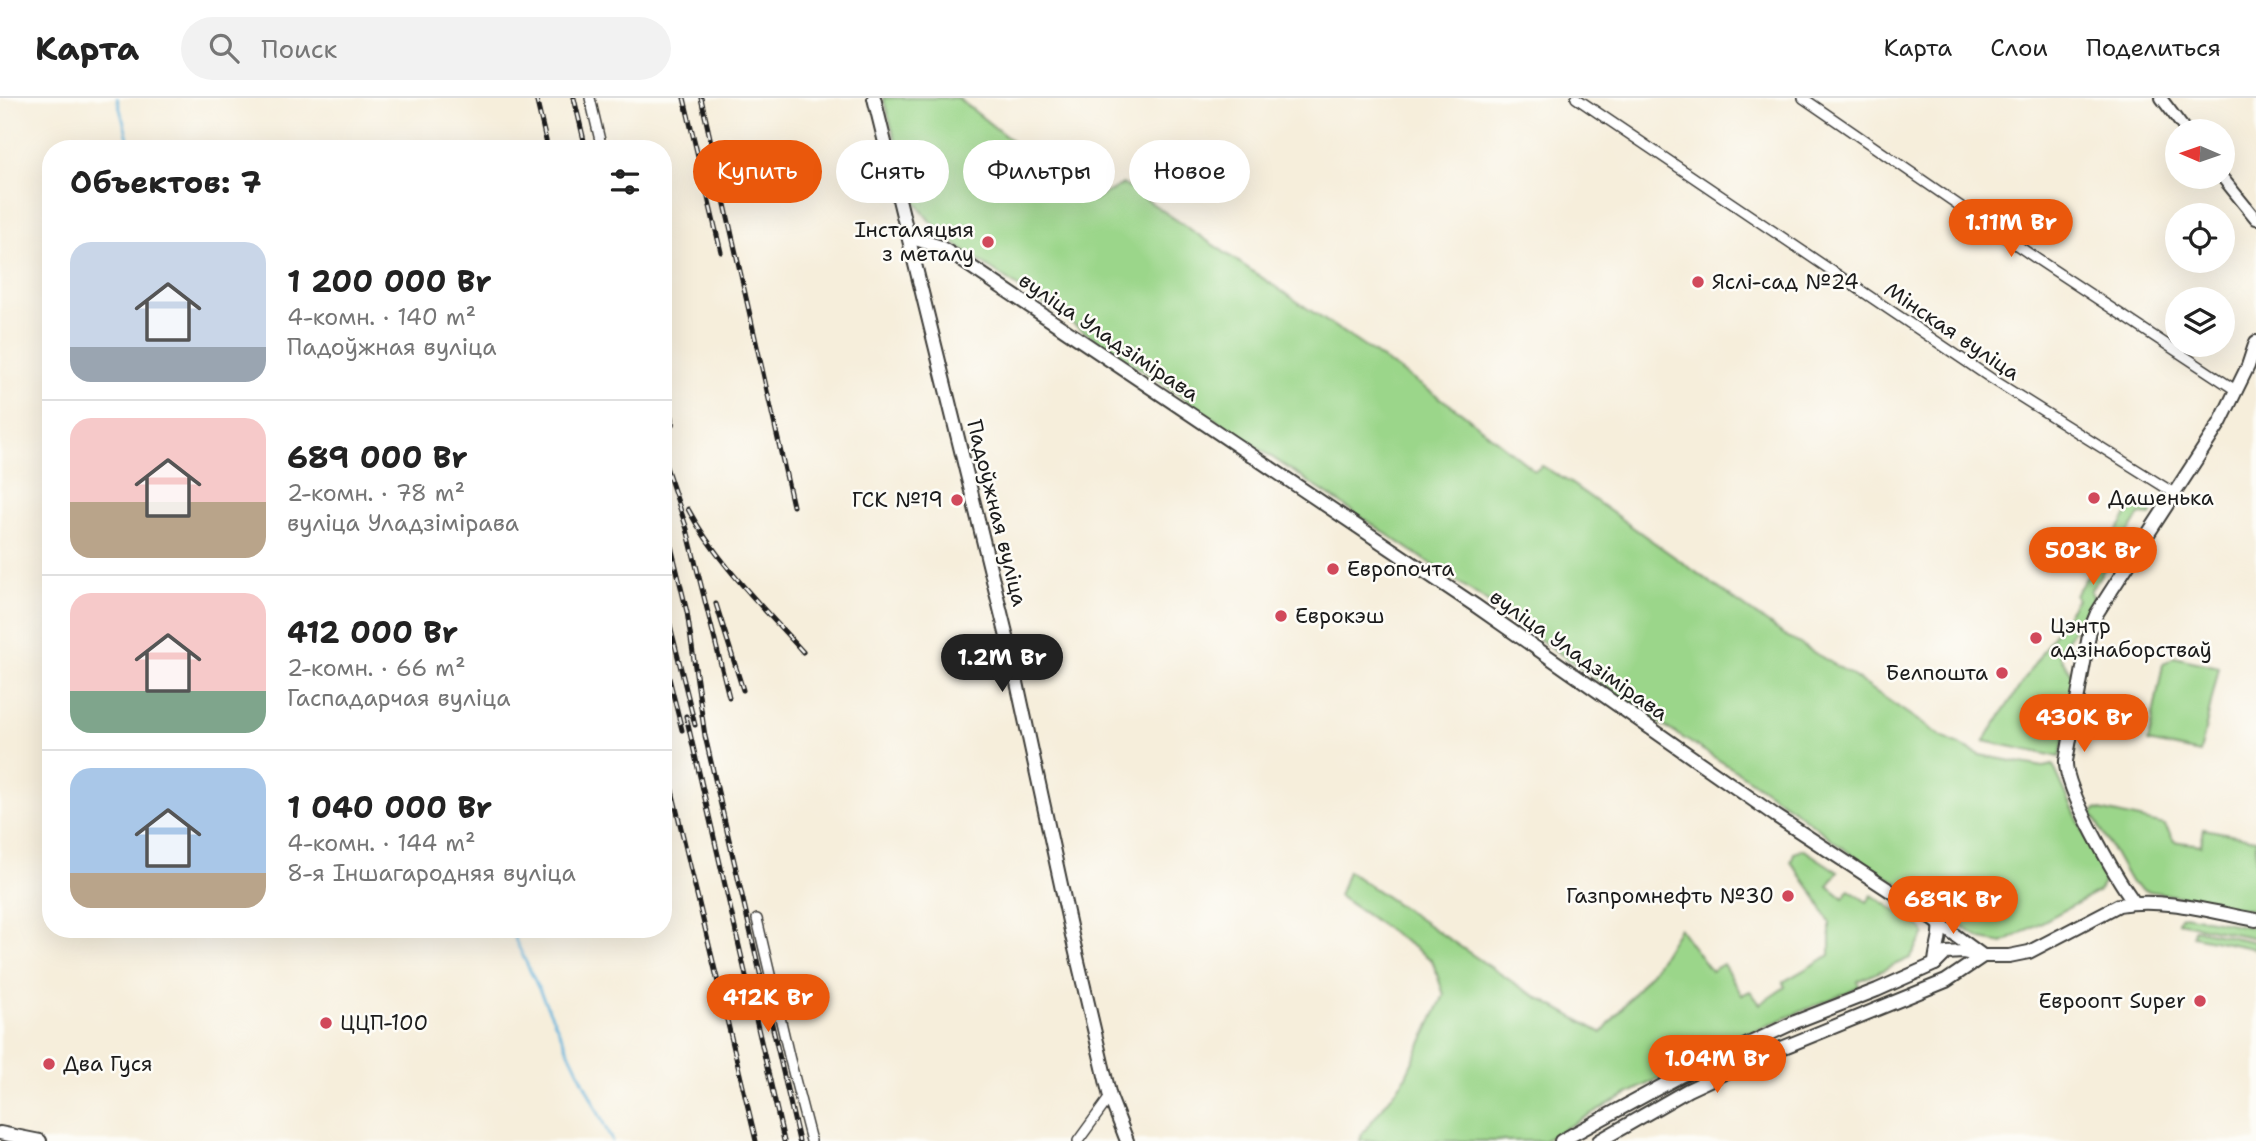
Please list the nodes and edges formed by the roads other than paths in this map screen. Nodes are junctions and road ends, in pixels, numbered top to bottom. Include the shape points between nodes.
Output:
1 (590, 98) edge
2 (874, 98) edge
3 (1576, 98) edge
4 (1803, 98) edge
5 (2161, 98) edge
6 (2177, 119) edge
7 (600, 140) edge
8 (2232, 189) edge
9 (2256, 219) edge
10 (909, 237) junction
11 (2256, 342) edge
12 (2237, 391) junction
13 (2174, 492) junction
14 (2134, 902) junction
15 (757, 919) dead end
16 (2256, 920) edge
17 (1940, 925) junction
18 (1983, 956) junction
19 (1935, 964) junction
20 (1110, 1097) junction
21 (0, 1133) edge
22 (40, 1141) edge
23 (811, 1141) edge
24 (1078, 1141) edge
25 (1126, 1141) edge
26 (1561, 1141) edge
27 (1599, 1141) edge

1 - 7 street
2 - 10 main road, Падоўжная вуліца
3 - 13 street, Мінская вуліца via 1992,379
4 - 12 street
5 - 6 street
8 - 9 street
10 - 17 main road, вуліца Уладзімірава via 958,258
10 - 20 main road, Падоўжная вуліца via 1008,641
11 - 12 main road
12 - 13 main road
13 - 14 main road via 2092,624 2066,761 2077,802
14 - 16 main road
14 - 18 main road via 2119,905 2029,952
15 - 23 street
17 - 18 main road, вуліца Уладзімірава
17 - 19 main road
18 - 19 main road via 1946,953
18 - 27 main road via 1946,981 1750,1060
19 - 26 main road via 1682,1075
20 - 24 street
20 - 25 main road, Падоўжная вуліца
21 - 22 main road

